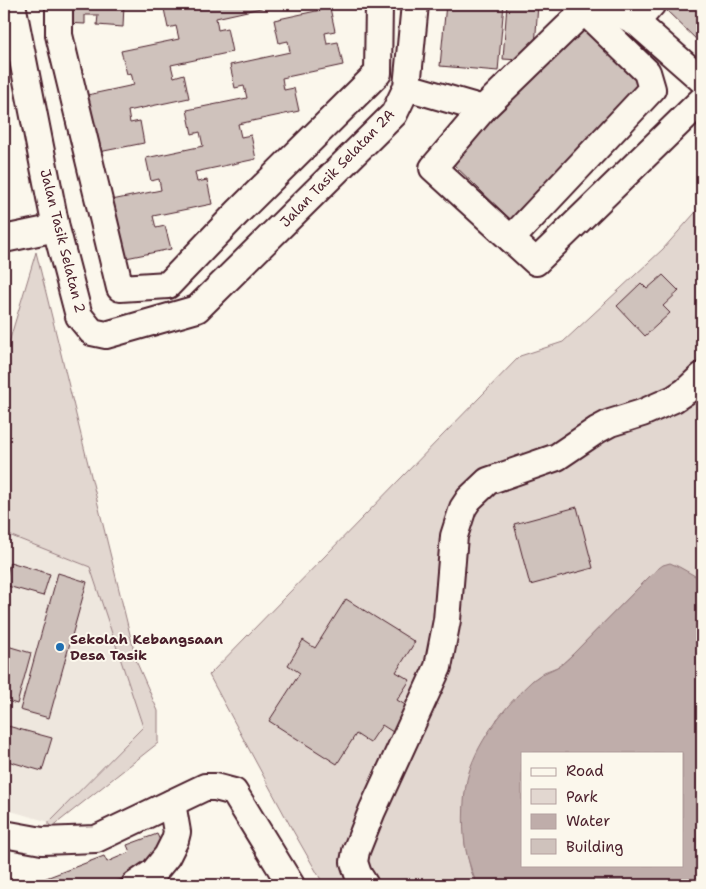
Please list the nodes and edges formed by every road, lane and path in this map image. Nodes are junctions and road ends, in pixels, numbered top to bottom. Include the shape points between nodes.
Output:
1 (12, 4) edge
2 (59, 4) edge
3 (379, 4) edge
4 (415, 4) edge
5 (584, 11) junction
6 (644, 13) edge
7 (702, 80) edge
8 (406, 87) junction
9 (702, 100) edge
10 (483, 109) junction
11 (237, 213) junction
12 (56, 228) junction
13 (4, 239) edge
14 (511, 239) junction
15 (266, 240) junction
16 (702, 376) edge
17 (172, 803) junction
18 (4, 834) edge
19 (135, 885) edge
20 (291, 885) edge
21 (365, 885) edge

1 - 12 street, Jalan Tasik Selatan 2
2 - 11 street via 59,35 120,288 168,285
3 - 11 street via 378,73
4 - 8 street, Jalan Tasik Selatan 2A
5 - 6 street via 601,8
5 - 10 street
5 - 14 street via 647,72 652,89
6 - 7 street
8 - 10 street
8 - 15 street, Jalan Tasik Selatan 2A via 394,114
9 - 14 street via 536,262
10 - 14 street via 433,168
11 - 15 street
12 - 13 street
12 - 15 street, Jalan Tasik Selatan 2 via 79,316 92,332 106,335 197,309
16 - 21 street via 674,399 610,423 557,457 488,481 466,504 454,536 447,620 438,667 356,851 354,862
17 - 18 street via 96,839 42,841
17 - 19 street via 177,832 175,840 154,872
17 - 20 street via 205,787 234,792

